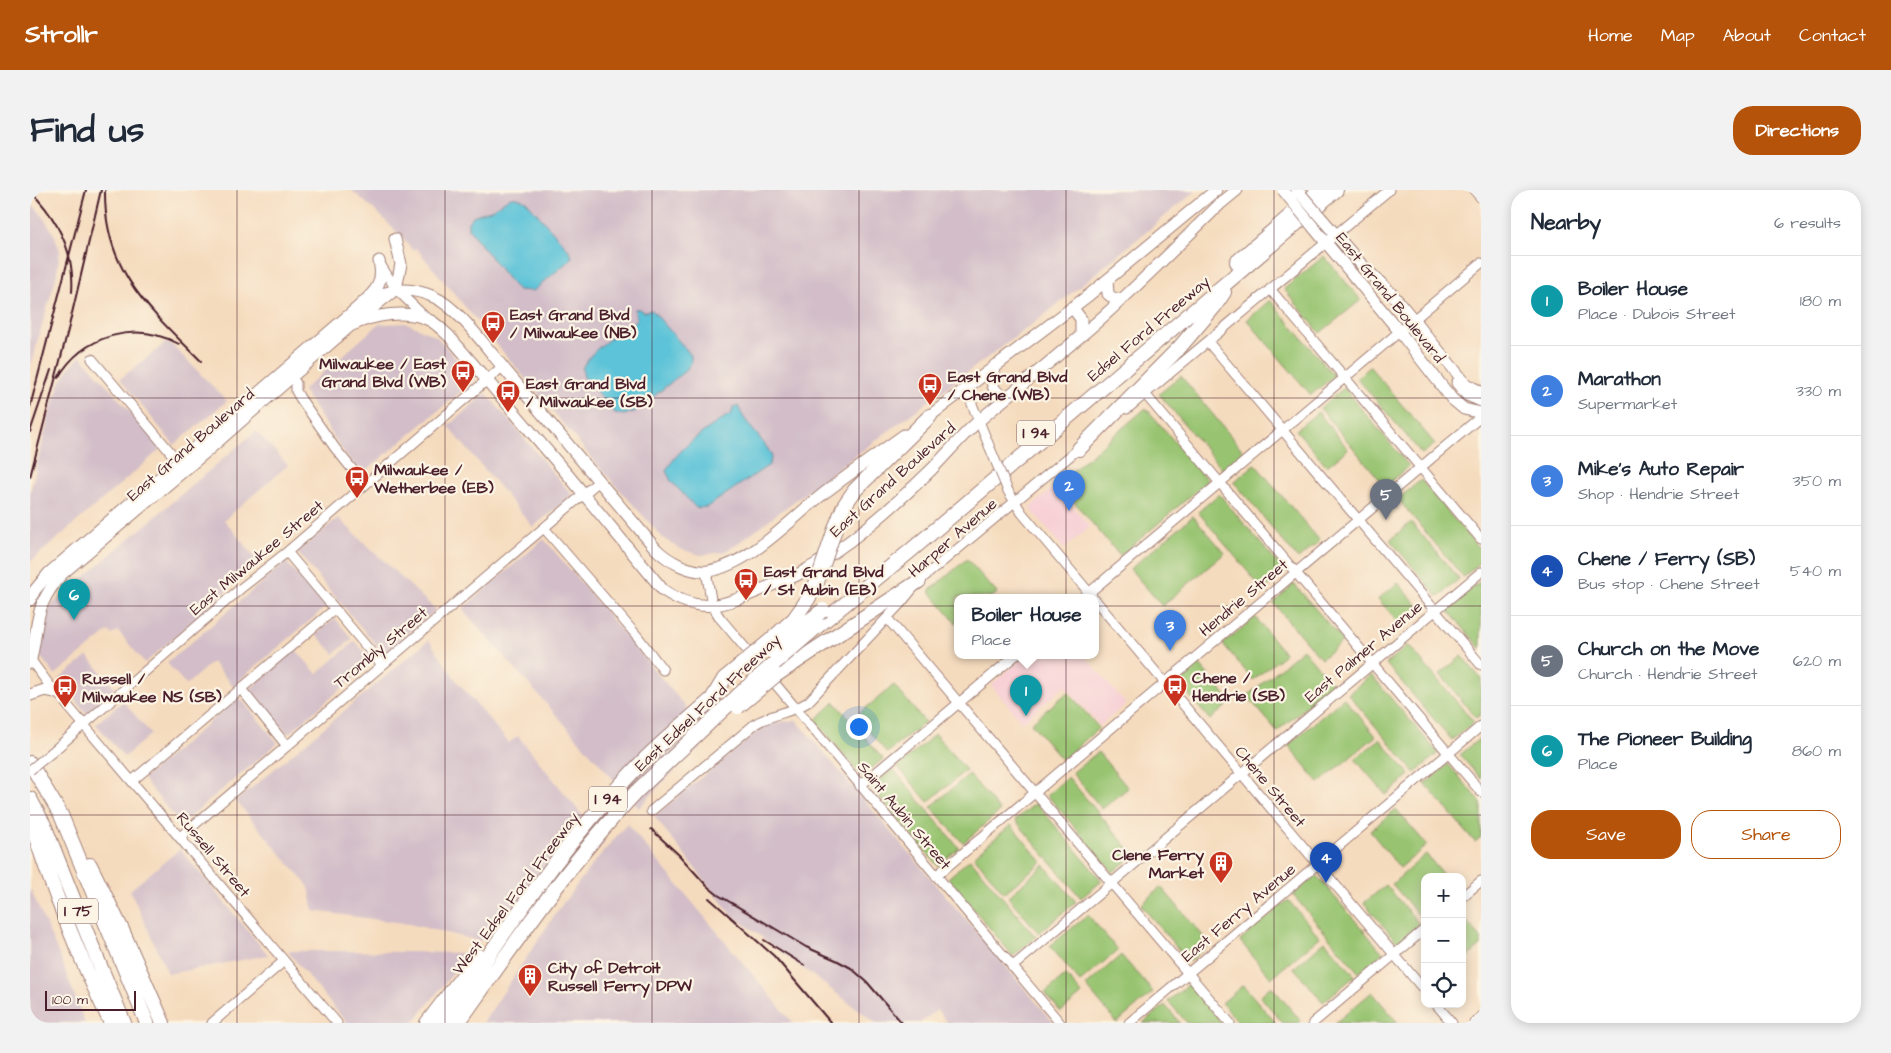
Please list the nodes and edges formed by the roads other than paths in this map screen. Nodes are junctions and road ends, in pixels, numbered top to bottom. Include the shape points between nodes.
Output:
1 (1216, 190) edge
2 (1237, 190) edge
3 (1283, 190) edge
4 (1297, 190) edge
5 (1309, 190) edge
6 (1320, 190) edge
7 (1336, 190) edge
8 (1389, 190) edge
9 (1474, 190) edge
10 (1481, 198) edge
11 (1285, 220) junction
12 (1318, 224) junction
13 (396, 238) dead end
14 (1330, 238) junction
15 (379, 261) joint
16 (1481, 262) edge
17 (1232, 278) junction
18 (1107, 280) junction
19 (396, 289) junction
20 (1270, 289) junction
21 (1121, 300) junction
22 (1072, 308) junction
23 (356, 309) junction
24 (1413, 319) junction
25 (429, 320) junction
26 (350, 326) junction
27 (1399, 331) junction
28 (1081, 335) junction
29 (1208, 342) junction
30 (316, 350) junction
31 (1440, 354) junction
32 (92, 359) dead end
33 (995, 365) junction
34 (502, 367) junction
35 (1346, 377) junction
36 (487, 380) junction
37 (296, 383) dead end
38 (965, 388) junction
39 (1481, 392) edge
40 (1145, 394) junction
41 (1007, 397) junction
42 (1481, 400) edge
43 (930, 416) junction
44 (1480, 418) edge
45 (549, 421) junction
46 (979, 421) junction
47 (1283, 430) junction
48 (530, 431) junction
49 (1079, 449) junction
50 (172, 454) dead end
51 (1420, 468) junction
52 (599, 481) junction
53 (1220, 482) junction
54 (365, 485) junction
55 (584, 494) junction
56 (1014, 502) junction
57 (1359, 520) junction
58 (633, 521) junction
59 (544, 528) junction
60 (616, 534) junction
61 (1481, 539) edge
62 (287, 552) junction
63 (706, 571) junction
64 (1296, 572) junction
65 (1481, 572) edge
66 (53, 577) junction
67 (919, 581) junction
68 (1088, 594) edge
69 (1093, 594) edge
70 (30, 600) edge
71 (712, 605) junction
72 (1099, 607) edge
73 (335, 609) junction
74 (823, 610) joint
75 (1435, 610) junction
76 (887, 618) junction
77 (819, 625) joint
78 (1011, 659) edge
79 (30, 661) edge
80 (1372, 663) junction
81 (382, 665) junction
82 (1481, 665) edge
83 (663, 670) dead end
84 (1165, 683) junction
85 (241, 689) junction
86 (54, 690) junction
87 (30, 695) edge
88 (712, 699) junction
89 (959, 702) junction
90 (797, 710) junction
91 (84, 724) junction
92 (1481, 726) edge
93 (287, 746) junction
94 (1449, 753) junction
95 (30, 763) edge
96 (30, 770) edge
97 (1241, 774) junction
98 (132, 781) junction
99 (860, 786) junction
100 (637, 791) junction
101 (1035, 792) junction
102 (1481, 792) edge
103 (30, 799) edge
104 (651, 811) dead end
105 (61, 815) junction
106 (30, 819) edge
107 (180, 837) junction
108 (1318, 864) junction
109 (936, 876) junction
110 (1481, 881) edge
111 (1112, 883) junction
112 (1466, 894) edge
113 (1421, 932) edge
114 (501, 935) junction
115 (518, 939) junction
116 (1394, 954) junction
117 (284, 961) junction
118 (1012, 967) junction
119 (1188, 973) junction
120 (1421, 986) edge
121 (1439, 1008) edge
122 (1481, 1017) edge
123 (111, 1023) edge
124 (124, 1023) edge
125 (147, 1023) edge
126 (163, 1023) edge
127 (212, 1023) edge
128 (337, 1023) edge
129 (427, 1023) edge
130 (442, 1023) edge
131 (458, 1023) edge
132 (468, 1023) edge
133 (1060, 1023) edge
134 (1129, 1023) edge
135 (1230, 1023) edge
136 (1313, 1023) edge
137 (1452, 1023) edge
138 (1474, 1023) edge

1 - 18 main road, East Grand Boulevard
2 - 21 main road, East Grand Boulevard
3 - 12 main road, East Grand Boulevard, bridge
4 - 12 main road, East Grand Boulevard, bridge
5 - 11 highway
6 - 11 highway, Edsel Ford Freeway / I 94
7 - 17 highway, Edsel Ford Freeway / I 94
8 - 14 street, Harper Avenue
9 - 10 street
11 - 74 highway, Edsel Ford Freeway / I 94
12 - 14 main road, East Grand Boulevard
13 - 19 main road via 401,264
14 - 20 street, Harper Avenue
14 - 24 main road, East Grand Boulevard
14 - 27 main road, East Grand Boulevard
15 - 19 street
15 - 23 main road via 382,272 379,284
16 - 24 street
17 - 49 highway via 1214,307 1179,348
17 - 77 highway, Edsel Ford Freeway / I 94
18 - 21 main road via 1110,296
18 - 22 main road, East Grand Boulevard
19 - 23 main road via 376,296
19 - 25 street
19 - 26 main road
19 - 34 main road via 432,296 447,304
20 - 29 street, Harper Avenue
20 - 35 street
21 - 28 main road, East Grand Boulevard
22 - 28 main road via 1081,319
22 - 33 main road, East Grand Boulevard
23 - 30 main road, East Grand Boulevard
24 - 27 street
24 - 31 main road, East Grand Boulevard
25 - 26 main road, East Grand Boulevard via 397,314 371,317
25 - 36 main road, East Grand Boulevard via 456,344
26 - 30 main road, East Grand Boulevard
27 - 35 street
27 - 44 main road, East Grand Boulevard via 1452,399
28 - 41 main road, East Grand Boulevard
29 - 40 street, Harper Avenue
29 - 47 street
30 - 66 main road, East Grand Boulevard
31 - 39 main road, East Grand Boulevard via 1466,384
31 - 42 main road via 1462,391
32 - 50 street
33 - 38 main road, East Grand Boulevard
33 - 41 main road via 993,386 999,394
34 - 36 street, East Milwaukee Street
34 - 45 main road
35 - 47 street
35 - 51 street
36 - 48 main road, East Grand Boulevard
36 - 54 street, East Milwaukee Street
37 - 54 street via 300,398
38 - 43 main road, East Grand Boulevard
38 - 46 street, Chene Street
40 - 49 street, Harper Avenue
40 - 53 street
41 - 46 main road, East Grand Boulevard
43 - 63 main road, East Grand Boulevard via 819,497 757,548 736,562
43 - 88 highway, bridge via 855,490 844,506 817,582 794,619 724,679
44 - 51 street, Hendrie Street
45 - 48 main road via 542,431
45 - 52 main road
46 - 56 street, Chene Street, bridge
46 - 71 main road, East Grand Boulevard via 927,474 842,547 797,575
47 - 53 street
47 - 57 street
48 - 55 main road, East Grand Boulevard
49 - 56 street, Harper Avenue
51 - 57 street, Hendrie Street
51 - 61 street
52 - 55 street, Trombly Street
52 - 58 main road
53 - 64 street
53 - 69 street
54 - 62 street, East Milwaukee Street
55 - 59 street, Trombly Street
55 - 60 main road, East Grand Boulevard
56 - 67 street, Harper Avenue
56 - 68 street, Chene Street
57 - 64 street, Hendrie Street
57 - 75 street
58 - 60 main road via 621,525
58 - 63 main road via 656,549 668,558
59 - 81 street, Trombly Street
59 - 83 street
60 - 71 main road, East Grand Boulevard via 663,590 691,605
62 - 73 street
62 - 91 street, East Milwaukee Street
63 - 71 street, Saint Aubin Street
64 - 80 street
64 - 84 street, Hendrie Street
65 - 75 street, East Palmer Avenue
66 - 70 main road, East Grand Boulevard via 35,590
66 - 79 main road, East Grand Boulevard via 39,610
67 - 76 street, Harper Avenue
67 - 100 highway, bridge via 776,675
71 - 90 street, Saint Aubin Street
72 - 84 street, Chene Street
73 - 81 street
73 - 85 street
74 - 88 highway, West Edsel Ford Freeway / I 94, bridge
75 - 80 street, East Palmer Avenue
75 - 82 street
76 - 89 street
76 - 90 street, Harper Avenue
77 - 100 highway, East Edsel Ford Freeway / I 94, bridge via 746,688
78 - 89 street
79 - 86 street, Russell Street
80 - 94 street
80 - 97 street, East Palmer Avenue
81 - 93 street, Trombly Street
84 - 97 street, Chene Street
84 - 101 street, Hendrie Street
85 - 93 street
85 - 98 street
86 - 87 main road
86 - 91 street, Russell Street
88 - 114 highway, West Edsel Ford Freeway / I 94 via 647,757 620,787 578,834
89 - 99 street
89 - 101 street
90 - 99 street, Saint Aubin Street
90 - 104 street, Harper Avenue via 755,724
91 - 96 street, East Milwaukee Street, bridge
91 - 98 street, Russell Street
92 - 94 street, East Ferry Avenue
93 - 107 street, Trombly Street
94 - 102 street
94 - 108 street, East Ferry Avenue
95 - 105 highway, I 75
97 - 108 street, Chene Street
97 - 111 street, East Palmer Avenue
98 - 107 street, Russell Street
99 - 109 street, Saint Aubin Street
100 - 115 highway, East Edsel Ford Freeway / I 94 via 588,847
101 - 109 street, Hendrie Street
101 - 111 street
103 - 124 highway, I 75 via 44,825
105 - 125 highway, I 75
105 - 126 highway via 76,834
106 - 123 highway via 54,891
107 - 117 street, Russell Street
108 - 116 street, Chene Street
108 - 119 street, East Ferry Avenue
109 - 118 street, Saint Aubin Street
110 - 112 street
111 - 118 street, East Palmer Avenue
111 - 119 street
113 - 116 street
114 - 129 highway via 480,953
114 - 130 highway, West Edsel Ford Freeway / I 94
115 - 131 highway, East Edsel Ford Freeway / I 94
115 - 132 highway via 506,968
116 - 120 street, Chene Street
116 - 136 street
117 - 127 street
117 - 128 street, Russell Street
118 - 133 street, Saint Aubin Street
119 - 134 street, East Ferry Avenue
119 - 135 street
121 - 137 street
122 - 138 street

